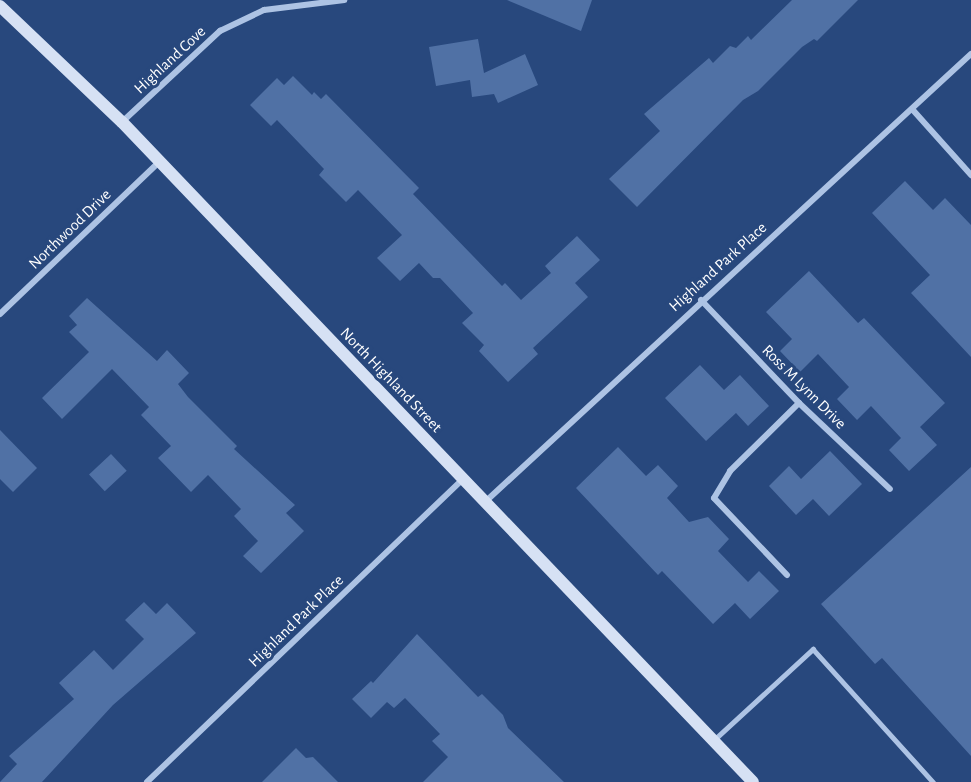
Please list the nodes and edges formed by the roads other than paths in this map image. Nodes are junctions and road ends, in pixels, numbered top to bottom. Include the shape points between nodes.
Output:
1 (344, 0) edge
2 (0, 6) edge
3 (971, 54) edge
4 (912, 109) junction
5 (122, 122) junction
6 (159, 162) junction
7 (970, 173) edge
8 (701, 300) junction
9 (0, 314) edge
10 (798, 404) junction
11 (463, 479) junction
12 (890, 489) dead end
13 (485, 502) junction
14 (787, 575) dead end
15 (713, 740) junction
16 (147, 782) edge
17 (753, 782) edge
18 (933, 782) edge

1 - 5 street, Highland Cove via 264,10 220,31
2 - 5 main road, North Highland Street
3 - 4 street, Highland Park Place
4 - 7 street
4 - 8 street, Highland Park Place
5 - 6 main road, North Highland Street
6 - 9 street, Northwood Drive
6 - 11 main road, North Highland Street
8 - 10 street, Ross M Lynn Drive
8 - 13 street, Highland Park Place
10 - 12 street, Ross M Lynn Drive
10 - 14 street via 730,471 714,498
11 - 13 main road, North Highland Street
11 - 16 street, Highland Park Place
13 - 15 main road, North Highland Street
15 - 17 main road, North Highland Street
15 - 18 lane via 813,649

